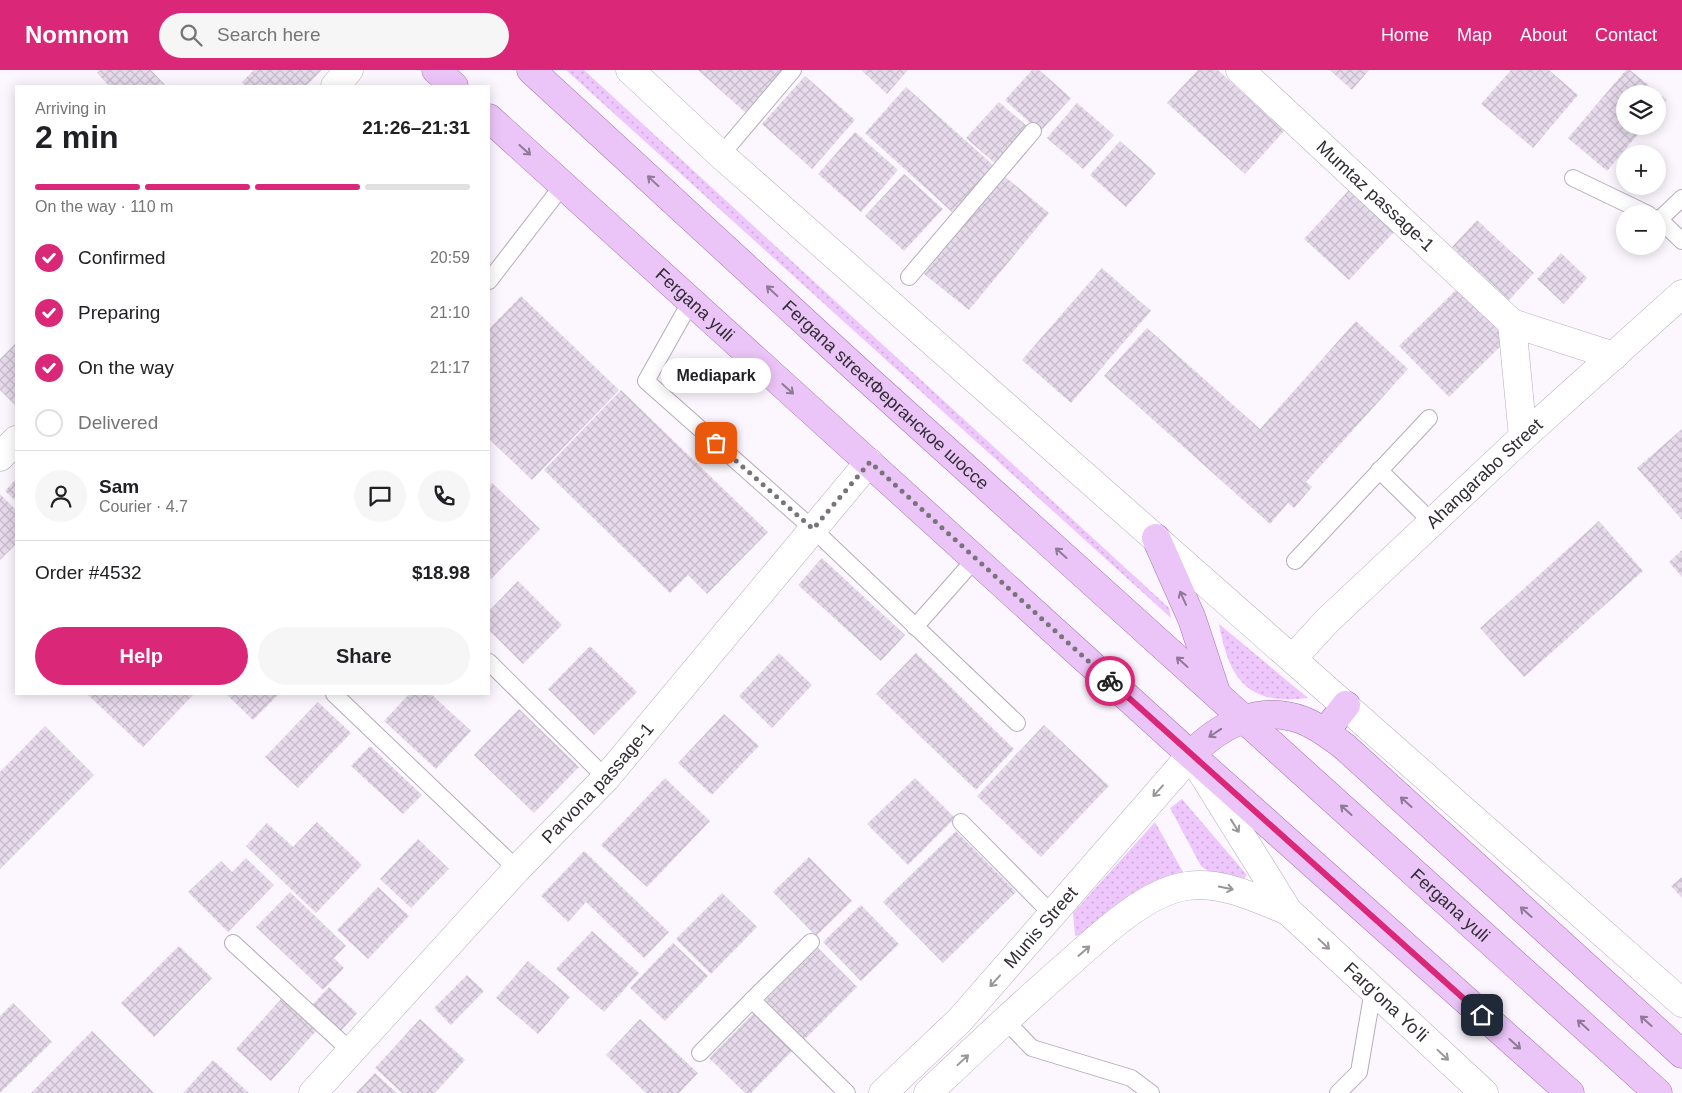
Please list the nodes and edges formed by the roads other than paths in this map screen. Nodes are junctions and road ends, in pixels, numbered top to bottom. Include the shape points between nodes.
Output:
1 (349, 70) edge
2 (436, 70) edge
3 (531, 70) edge
4 (630, 70) edge
5 (793, 70) edge
6 (1240, 70) edge
7 (336, 85) edge
8 (453, 85) edge
9 (490, 119) edge
10 (1033, 130) dead end
11 (721, 155) junction
12 (1573, 178) dead end
13 (563, 185) junction
14 (1682, 198) edge
15 (1630, 205) edge
16 (1666, 209) edge
17 (1666, 227) edge
18 (1682, 241) edge
19 (909, 277) dead end
20 (490, 280) edge
21 (1682, 294) edge
22 (692, 301) junction
23 (1512, 323) junction
24 (1614, 356) junction
25 (1429, 418) dead end
26 (1523, 437) junction
27 (15, 441) edge
28 (0, 457) edge
29 (870, 462) junction
30 (1379, 470) junction
31 (1432, 522) junction
32 (813, 529) junction
33 (1156, 538) junction
34 (976, 558) junction
35 (1295, 561) dead end
36 (915, 627) junction
37 (1293, 658) junction
38 (490, 663) edge
39 (1217, 694) junction
40 (335, 695) edge
41 (1346, 705) junction
42 (1244, 718) junction
43 (1017, 723) dead end
44 (1325, 732) junction
45 (1191, 755) junction
46 (606, 778) junction
47 (961, 822) dead end
48 (517, 869) junction
49 (1288, 911) junction
50 (1053, 915) junction
51 (811, 942) dead end
52 (233, 943) dead end
53 (1373, 990) junction
54 (752, 1000) junction
55 (1682, 1003) edge
56 (1005, 1020) junction
57 (351, 1051) junction
58 (700, 1053) dead end
59 (1682, 1054) edge
60 (313, 1093) edge
61 (847, 1093) edge
62 (883, 1093) edge
63 (928, 1093) edge
64 (1151, 1093) edge
65 (1338, 1093) edge
66 (1484, 1093) edge
67 (1570, 1093) edge
68 (1658, 1093) edge

1 - 7 street
2 - 8 main road
39 -> 3 main road, Fergana streetФерганское шоссе
4 - 11 street
5 - 11 lane
6 - 23 street, Mumtаz passage-1
9 -> 13 main road, Fergana yuli
10 - 19 lane
11 - 33 street
12 - 15 lane
13 - 20 lane
13 - 22 main road, Fergana yuli
14 - 16 lane
17 - 18 lane
21 - 24 street, Ahangarabo Street
22 -> 29 main road, Fergana yuli
22 - 32 lane via 646,381
23 - 24 street, Mumtаz passage-1
23 - 26 street
24 - 26 street, Ahangarabo Street
25 - 30 lane
26 - 31 street, Ahangarabo Street
27 - 28 street
29 - 32 street, Parvona passage-1
29 - 34 main road, Fergana yuli
30 - 31 lane
30 - 35 lane
31 - 37 street, Ahangarabo Street via 1328,620
32 - 36 lane
32 - 46 street, Parvona passage-1
33 - 37 street
39 -> 33 main road via 1192,619
34 - 36 lane
34 - 45 main road, Fergana yuli
36 - 43 lane
37 - 41 street
38 - 46 lane
39 - 42 main road, Fergana streetФерганское шоссе
40 - 48 lane
41 - 44 main road
41 - 55 street
42 - 44 main road via 1290,716
42 -> 45 main road via 1216,732
68 -> 42 main road, Fergana yuli
59 -> 44 main road via 1345,746
45 -> 49 street
45 -> 50 street, Munis Street
45 -> 67 main road, Fergana yuli
46 - 48 street, Parvona passage-1
47 - 50 lane
48 - 57 street, Parvona passage-1
49 -> 53 street, Farg'ona Yo'li
56 -> 49 street via 1120,920 1170,890 1199,884 1216,886
50 -> 62 street, Munis Street via 960,1020
51 - 54 lane
52 - 57 lane
53 - 65 lane via 1359,1072
53 -> 66 street, Farg'ona Yo'li
54 - 58 lane
54 - 61 lane
63 -> 56 street
56 - 64 lane via 1032,1048 1131,1078
57 - 60 street, Parvona passage-1

